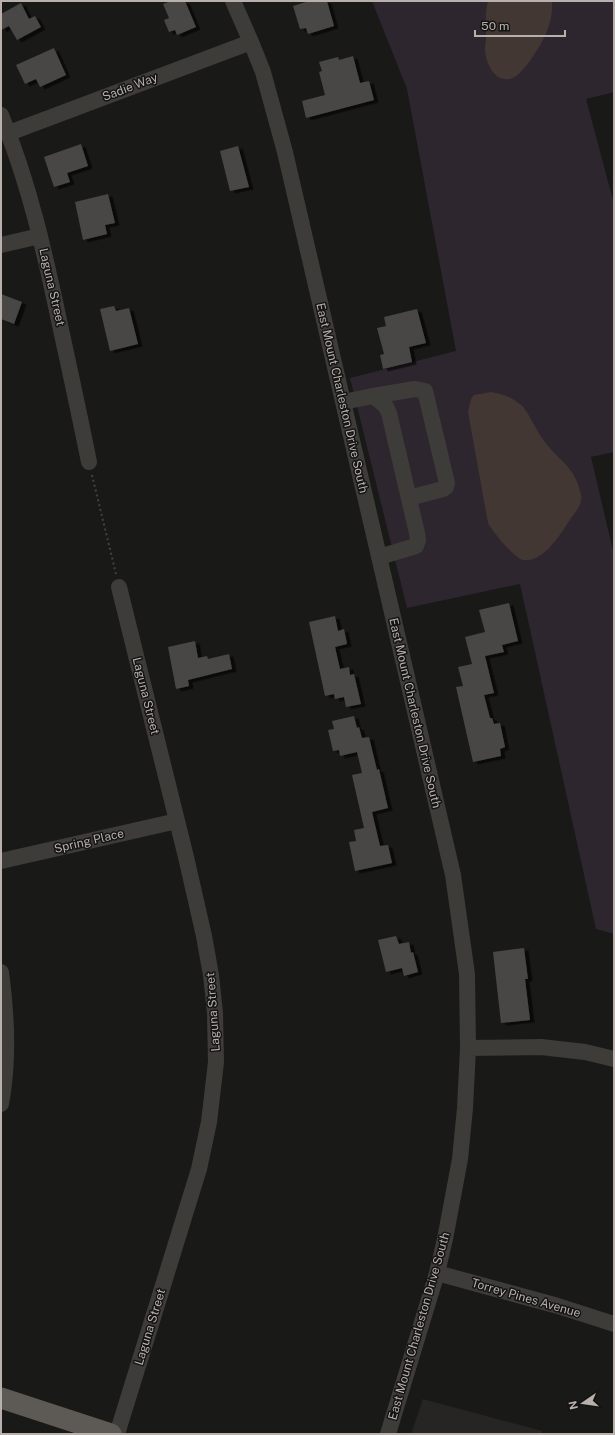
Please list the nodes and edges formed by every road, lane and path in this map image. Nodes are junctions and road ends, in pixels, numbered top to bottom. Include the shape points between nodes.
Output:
1 (234, 1) edge
2 (252, 42) junction
3 (1, 115) edge
4 (9, 133) junction
5 (40, 236) junction
6 (1, 245) edge
7 (373, 396) junction
8 (343, 402) junction
9 (89, 462) joint
10 (409, 498) junction
11 (379, 557) junction
12 (119, 587) joint
13 (177, 821) junction
14 (1, 861) edge
15 (1, 972) edge
16 (468, 1048) junction
17 (614, 1059) edge
18 (1, 1104) edge
19 (437, 1273) junction
20 (614, 1324) edge
21 (1, 1398) edge
22 (111, 1434) edge
23 (117, 1434) edge
24 (388, 1434) edge

1 - 2 street, East Mount Charleston Drive South
2 - 4 street, Sadie Way
2 - 8 street, East Mount Charleston Drive South via 285,152
3 - 4 street, Laguna Street
4 - 5 street, Laguna Street
5 - 6 street
5 - 9 street, Laguna Street
7 - 8 street
7 - 10 street via 385,405 389,413
7 - 10 street via 415,389 425,391 447,482 443,489
8 - 11 street, East Mount Charleston Drive South
9 - 12 path
10 - 11 street via 418,533 416,546
11 - 16 street, East Mount Charleston Drive South via 453,875 467,974
12 - 13 street, Laguna Street
13 - 14 street, Spring Place
13 - 23 street, Laguna Street via 211,975 216,1062 209,1122 199,1169
15 - 18 street via 6,1011 6,1051
16 - 17 street via 541,1047 585,1052
16 - 19 street, East Mount Charleston Drive South via 460,1159
19 - 20 street, Torrey Pines Avenue
19 - 24 street, East Mount Charleston Drive South
21 - 22 main road

